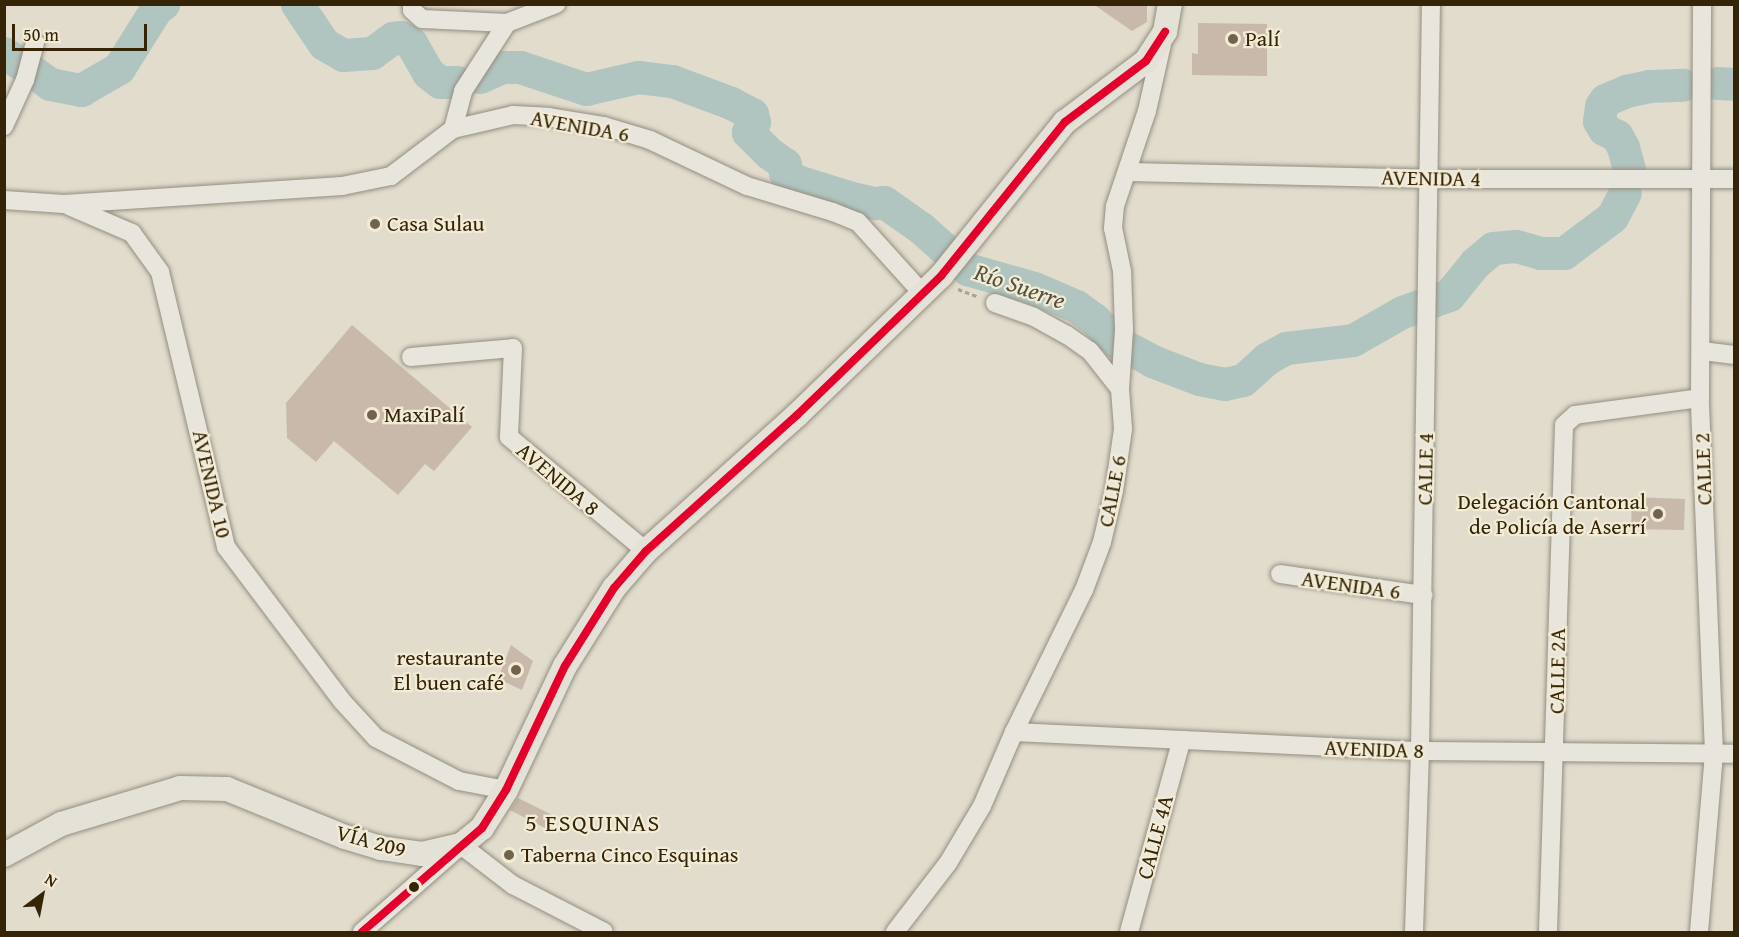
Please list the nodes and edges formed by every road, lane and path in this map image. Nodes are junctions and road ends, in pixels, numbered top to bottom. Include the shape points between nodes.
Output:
1 (412, 4) edge
2 (556, 4) edge
3 (1170, 4) edge
4 (1431, 4) edge
5 (1702, 4) edge
6 (507, 23) junction
7 (1165, 32) junction
8 (35, 42) dead end
9 (4, 126) edge
10 (453, 129) junction
11 (1128, 172) junction
12 (1428, 179) junction
13 (1734, 179) edge
14 (1699, 180) junction
15 (4, 200) edge
16 (64, 204) junction
17 (935, 281) junction
18 (995, 303) joint
19 (1702, 351) junction
20 (1734, 355) edge
21 (411, 357) dead end
22 (1120, 389) junction
23 (1700, 398) junction
24 (646, 551) junction
25 (1280, 574) dead end
26 (1423, 595) junction
27 (1014, 732) junction
28 (1181, 742) junction
29 (1420, 751) junction
30 (1555, 751) junction
31 (1714, 753) junction
32 (1734, 754) edge
33 (506, 790) junction
34 (461, 845) junction
35 (4, 855) edge
36 (362, 933) edge
37 (604, 933) edge
38 (895, 933) edge
39 (1128, 933) edge
40 (1414, 933) edge
41 (1548, 933) edge
42 (1699, 933) edge

1 - 6 street via 412,10 422,19
2 - 6 street
3 - 7 main road, CALLE 6
4 - 12 street, CALLE 4
5 - 14 street, CALLE 2
6 - 10 street via 463,92
7 - 11 street, CALLE 6
7 - 17 main road, VÍA 209 via 1146,61 1065,122
8 - 9 street via 25,80
10 - 16 street, AVENIDA 6 via 391,176 342,186
10 - 17 street, AVENIDA 6 via 513,115 604,126 650,140 747,186 858,222
11 - 12 street, AVENIDA 4
11 - 22 street, CALLE 6 via 1115,206 1113,228 1122,271
12 - 14 street, AVENIDA 4
12 - 26 street, CALLE 4
13 - 14 street, AVENIDA 4
14 - 19 street, CALLE 2
15 - 16 street
16 - 33 street, AVENIDA 10 via 132,233 160,272 226,548 342,701 376,738 459,781
17 - 18 path
17 - 24 main road, VÍA 209 via 798,415
18 - 22 street via 1034,316 1067,335 1090,351
19 - 20 street
19 - 23 street, CALLE 2
21 - 24 street, AVENIDA 8 via 513,348 509,437
22 - 27 street, CALLE 6 via 1123,429 1102,542 1084,590
23 - 30 street, CALLE 2A via 1575,415 1564,425
23 - 31 street, CALLE 2
24 - 33 main road, VÍA 209 via 614,588 565,666
25 - 26 street, AVENIDA 6
26 - 29 street, CALLE 4
27 - 28 street, AVENIDA 8
27 - 38 street, CALLE 6 via 982,806 948,863
28 - 29 street, AVENIDA 8
28 - 39 street, CALLE 4A
29 - 30 street, AVENIDA 8
29 - 40 street, CALLE 4
30 - 31 street, AVENIDA 8
30 - 41 street, CALLE 2A
31 - 32 street, AVENIDA 8
31 - 42 street, CALLE 2
33 - 34 main road, VÍA 209 via 482,828
34 - 35 main road, VÍA 209 via 422,854 381,848 227,789 180,788 61,824
34 - 36 street
34 - 37 street via 513,885

